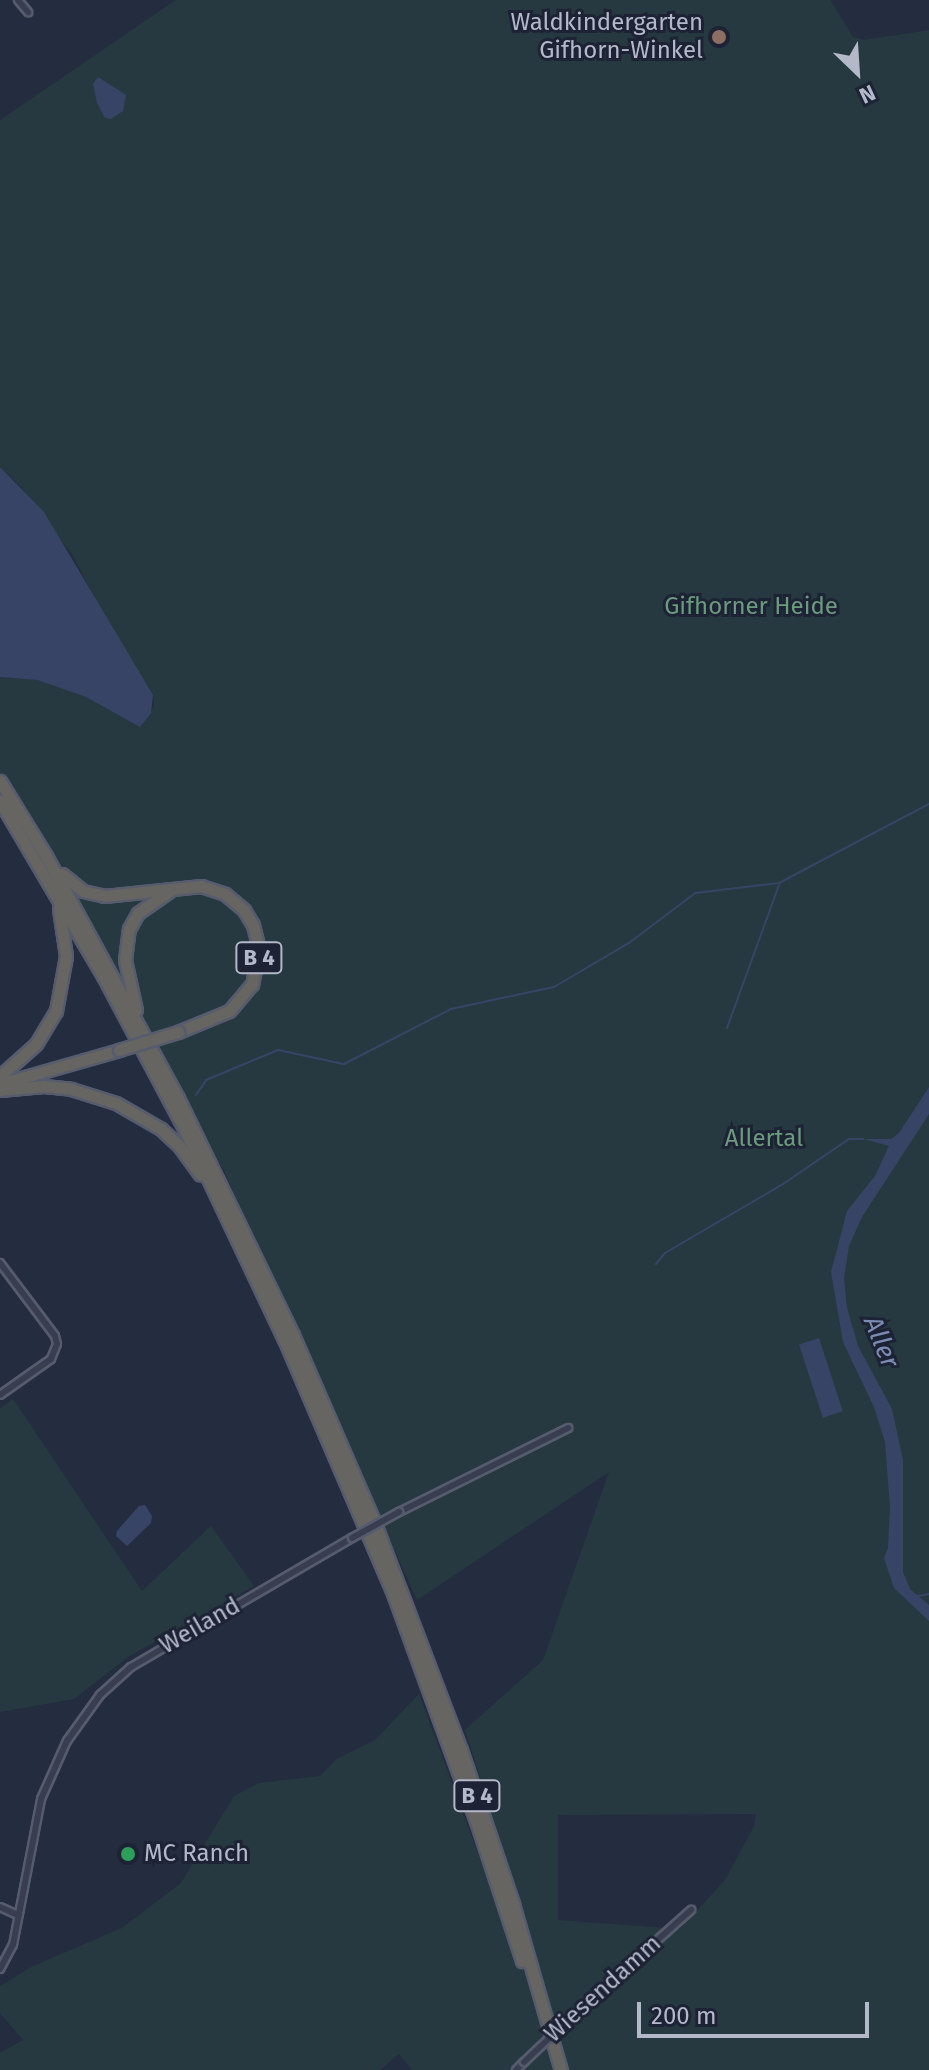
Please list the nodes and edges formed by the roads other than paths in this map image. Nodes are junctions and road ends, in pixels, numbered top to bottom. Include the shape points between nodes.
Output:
1 (18, 0) edge
2 (28, 12) dead end
3 (0, 781) edge
4 (0, 801) edge
5 (46, 856) junction
6 (184, 885) junction
7 (54, 893) junction
8 (140, 1025) junction
9 (0, 1076) edge
10 (0, 1084) edge
11 (0, 1090) edge
12 (228, 1220) junction
13 (0, 1263) edge
14 (0, 1395) edge
15 (568, 1428) dead end
16 (0, 1907) edge
17 (691, 1910) dead end
18 (18, 1915) junction
19 (0, 1969) edge
20 (516, 2070) edge
21 (554, 2070) edge
22 (561, 2070) edge

1 - 2 street
3 - 5 highway, B 4
4 - 7 highway, B 4
5 - 6 highway via 73,886 92,894
5 - 8 highway, B 4
6 - 8 highway via 150,901 129,929 125,960
6 - 10 highway, B 4, bridge via 218,890 239,904 253,925 259,958 252,984 236,1005 178,1032
7 - 9 highway via 66,956 56,1011 36,1044
7 - 12 highway, B 4 via 136,1038
8 - 22 highway, B 4 via 243,1229 374,1521 461,1750
11 - 12 highway via 71,1089 137,1113 180,1147
12 - 21 highway, B 4 via 394,1596 490,1861
13 - 14 street via 57,1344 51,1359
15 - 18 street, Weiland, bridge via 399,1512 131,1667 100,1695 67,1741 41,1799
16 - 18 street
17 - 20 street, Wiesendamm, bridge
18 - 19 street, Weiland via 13,1945

